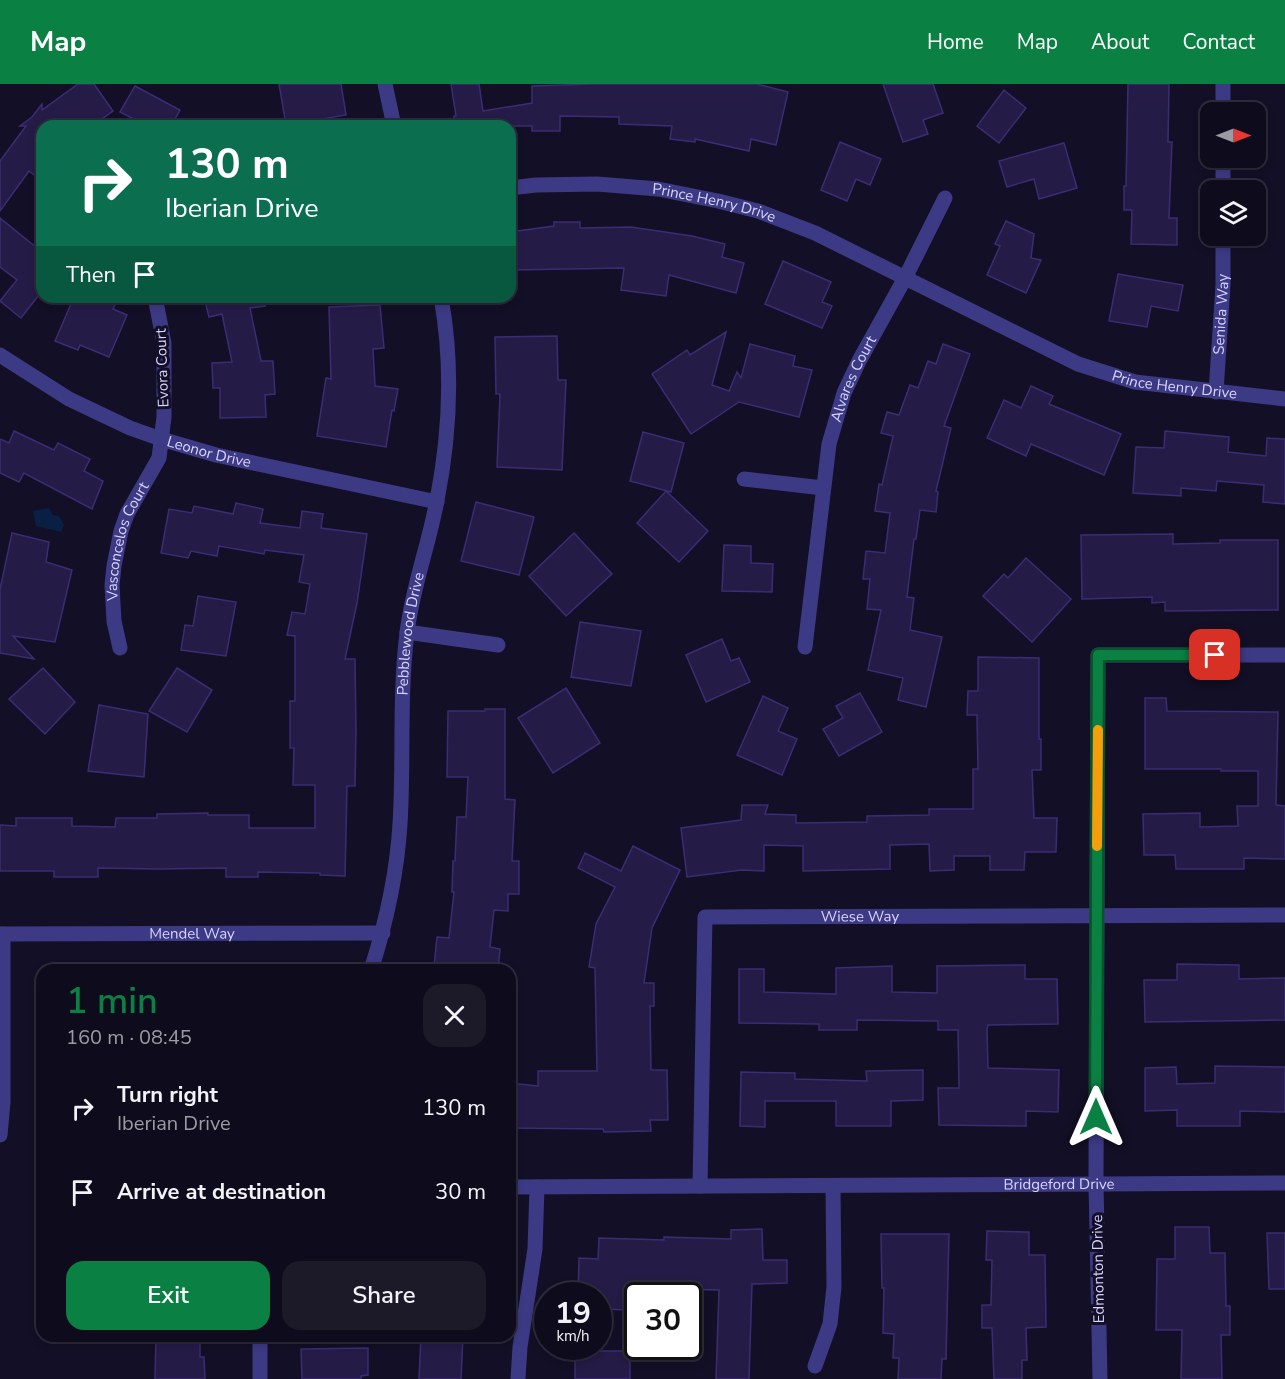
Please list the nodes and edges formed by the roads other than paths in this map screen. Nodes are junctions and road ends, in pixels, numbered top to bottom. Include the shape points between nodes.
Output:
1 (385, 84) edge
2 (1223, 84) edge
3 (1223, 102) edge
4 (393, 120) edge
5 (516, 187) edge
6 (945, 198) dead end
7 (1223, 246) edge
8 (905, 278) junction
9 (155, 303) edge
10 (442, 303) edge
11 (0, 355) edge
12 (1216, 392) junction
13 (1285, 399) edge
14 (161, 439) junction
15 (744, 479) dead end
16 (823, 488) junction
17 (437, 502) junction
18 (407, 632) junction
19 (498, 645) dead end
20 (806, 647) dead end
21 (120, 648) dead end
22 (1285, 655) edge
23 (1285, 915) edge
24 (1097, 916) junction
25 (383, 933) junction
26 (2, 934) edge
27 (373, 964) edge
28 (0, 1135) edge
29 (1285, 1183) edge
30 (1096, 1184) junction
31 (516, 1186) edge
32 (700, 1186) junction
33 (833, 1186) junction
34 (537, 1187) junction
35 (260, 1342) edge
36 (815, 1366) dead end
37 (260, 1379) edge
38 (518, 1379) edge
39 (1100, 1379) edge

1 - 4 street
2 - 3 street
5 - 8 street, Prince Henry Drive via 597,184 658,189 718,201 815,233
6 - 8 street
7 - 12 street, Senida Way
8 - 12 street, Prince Henry Drive via 1078,364 1135,382
8 - 16 street, Alvares Court via 844,393 829,444
9 - 14 street, Evora Court via 165,343
10 - 17 street, Pebblewood Drive via 448,400
11 - 14 street, Leonor Drive via 69,399
12 - 13 street, Prince Henry Drive
14 - 17 street, Leonor Drive via 216,455
14 - 21 street, Vasconcelos Court via 159,458 121,531 114,566 114,621
15 - 16 street
16 - 20 street, Alvares Court
17 - 18 street, Pebblewood Drive
18 - 19 street
18 - 25 street, Pebblewood Drive via 402,681 400,826
22 - 24 street, Edmonton Drive via 1098,655
23 - 24 street, Wiese Way
24 - 30 street, Edmonton Drive
24 - 32 street, Wiese Way via 705,917
25 - 26 street, Mendel Way
25 - 27 street, Pebblewood Drive
26 - 28 street
29 - 30 street, Bridgeford Drive
30 - 33 street, Bridgeford Drive
30 - 39 street, Edmonton Drive
31 - 34 street, Bridgeford Drive
32 - 33 street, Bridgeford Drive
32 - 34 street, Bridgeford Drive
33 - 36 street via 834,1287 830,1324
34 - 38 street via 535,1249
35 - 37 street

